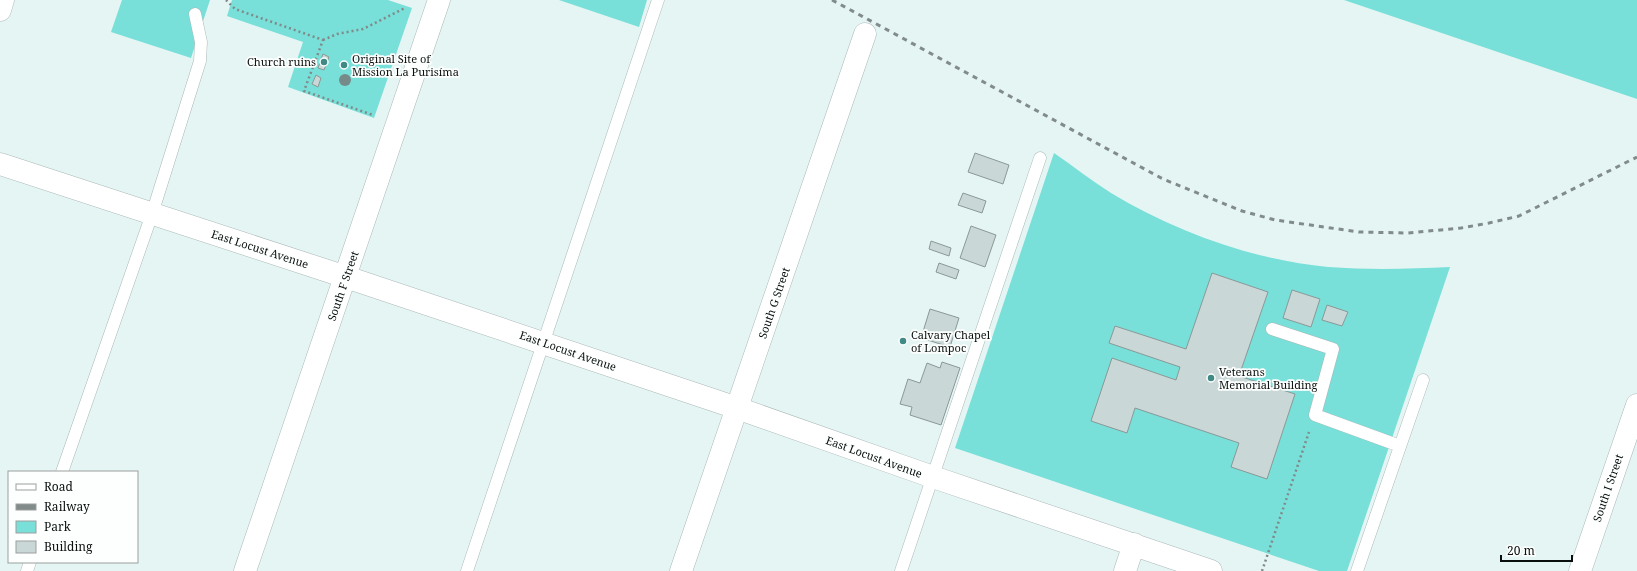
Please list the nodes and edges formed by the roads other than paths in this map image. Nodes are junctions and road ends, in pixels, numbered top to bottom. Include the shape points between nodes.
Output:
1 (3, 0) edge
2 (439, 0) edge
3 (658, 0) edge
4 (0, 10) edge
5 (195, 14) dead end
6 (866, 34) dead end
7 (1040, 158) dead end
8 (0, 164) edge
9 (152, 214) junction
10 (346, 277) junction
11 (1272, 329) dead end
12 (543, 343) junction
13 (1423, 380) dead end
14 (1637, 405) edge
15 (737, 408) junction
16 (1400, 446) junction
17 (62, 471) edge
18 (933, 478) junction
19 (1134, 544) junction
20 (245, 571) edge
21 (467, 571) edge
22 (681, 571) edge
23 (901, 571) edge
24 (1125, 571) edge
25 (1211, 571) edge
26 (1357, 571) edge
27 (1580, 571) edge

1 - 4 street
2 - 10 street, South F Street
3 - 12 lane
5 - 9 lane via 201,42 200,61
6 - 15 street, South G Street
7 - 18 lane
8 - 9 street, East Locust Avenue
9 - 10 street, East Locust Avenue
9 - 17 lane
10 - 12 street, East Locust Avenue
10 - 20 street, South F Street
11 - 16 lane via 1333,349 1314,414
12 - 15 street, East Locust Avenue
12 - 21 lane
13 - 16 lane
14 - 27 street, South I Street
15 - 18 street, East Locust Avenue
15 - 22 street, South G Street
16 - 26 lane
18 - 19 street, East Locust Avenue
18 - 23 lane
19 - 24 street
19 - 25 street, East Locust Avenue

